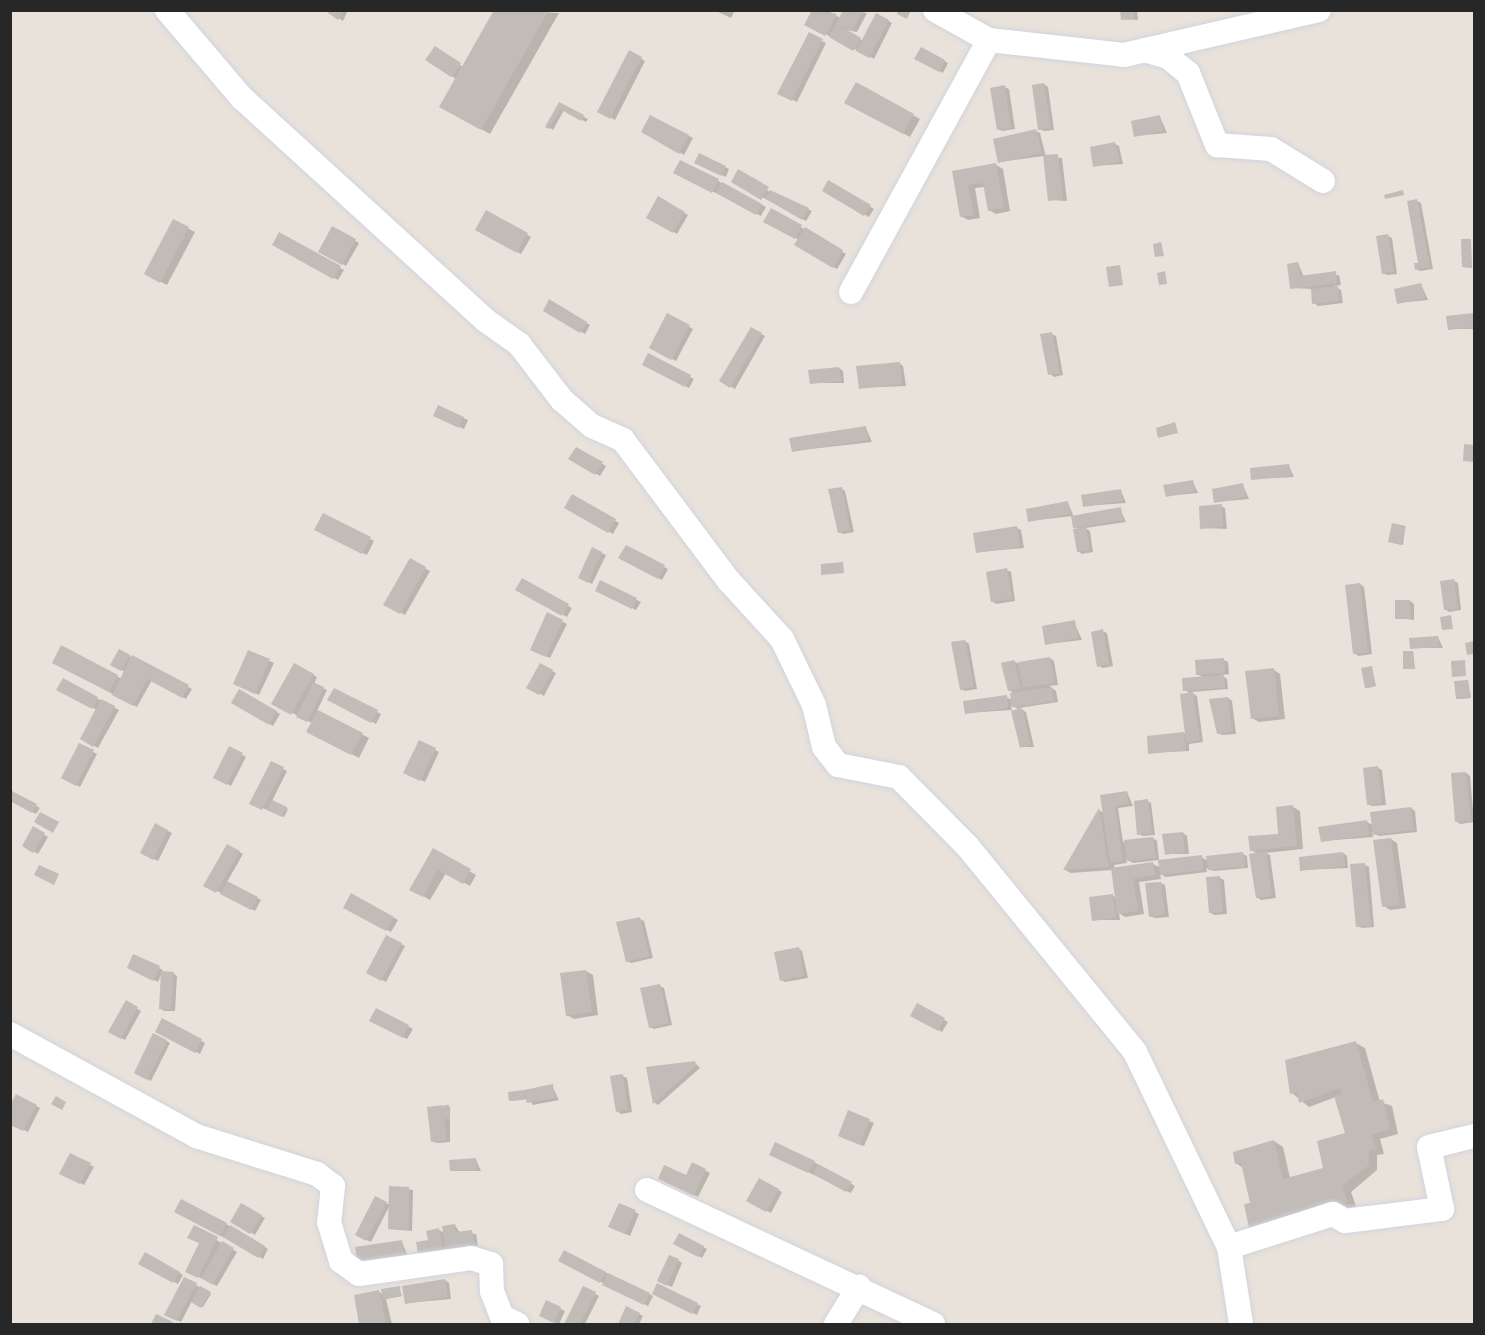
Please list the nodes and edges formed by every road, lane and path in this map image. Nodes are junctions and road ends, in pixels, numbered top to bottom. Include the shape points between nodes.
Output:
1 (167, 10) edge
2 (935, 10) edge
3 (1319, 10) edge
4 (989, 40) junction
5 (1144, 50) junction
6 (1323, 181) dead end
7 (851, 292) dead end
8 (10, 1034) edge
9 (1474, 1136) edge
10 (647, 1190) dead end
11 (1229, 1247) junction
12 (859, 1287) junction
13 (517, 1324) edge
14 (836, 1324) edge
15 (933, 1324) edge
16 (1241, 1324) edge

1 - 11 street via 242,98 485,320 519,344 562,400 592,426 623,440 729,581 782,639 814,705 824,747 838,765 899,777 968,847 1135,1052
2 - 4 street
3 - 5 street
4 - 5 street via 1124,55
4 - 7 street
5 - 6 street via 1168,57 1188,73 1217,145 1271,149
8 - 13 street via 196,1136 317,1174 333,1186 329,1222 341,1261 359,1274 471,1258 491,1264 492,1291 502,1317
9 - 11 street via 1429,1147 1442,1209 1345,1221 1333,1214
10 - 12 street
11 - 16 street
12 - 14 street
12 - 15 street

